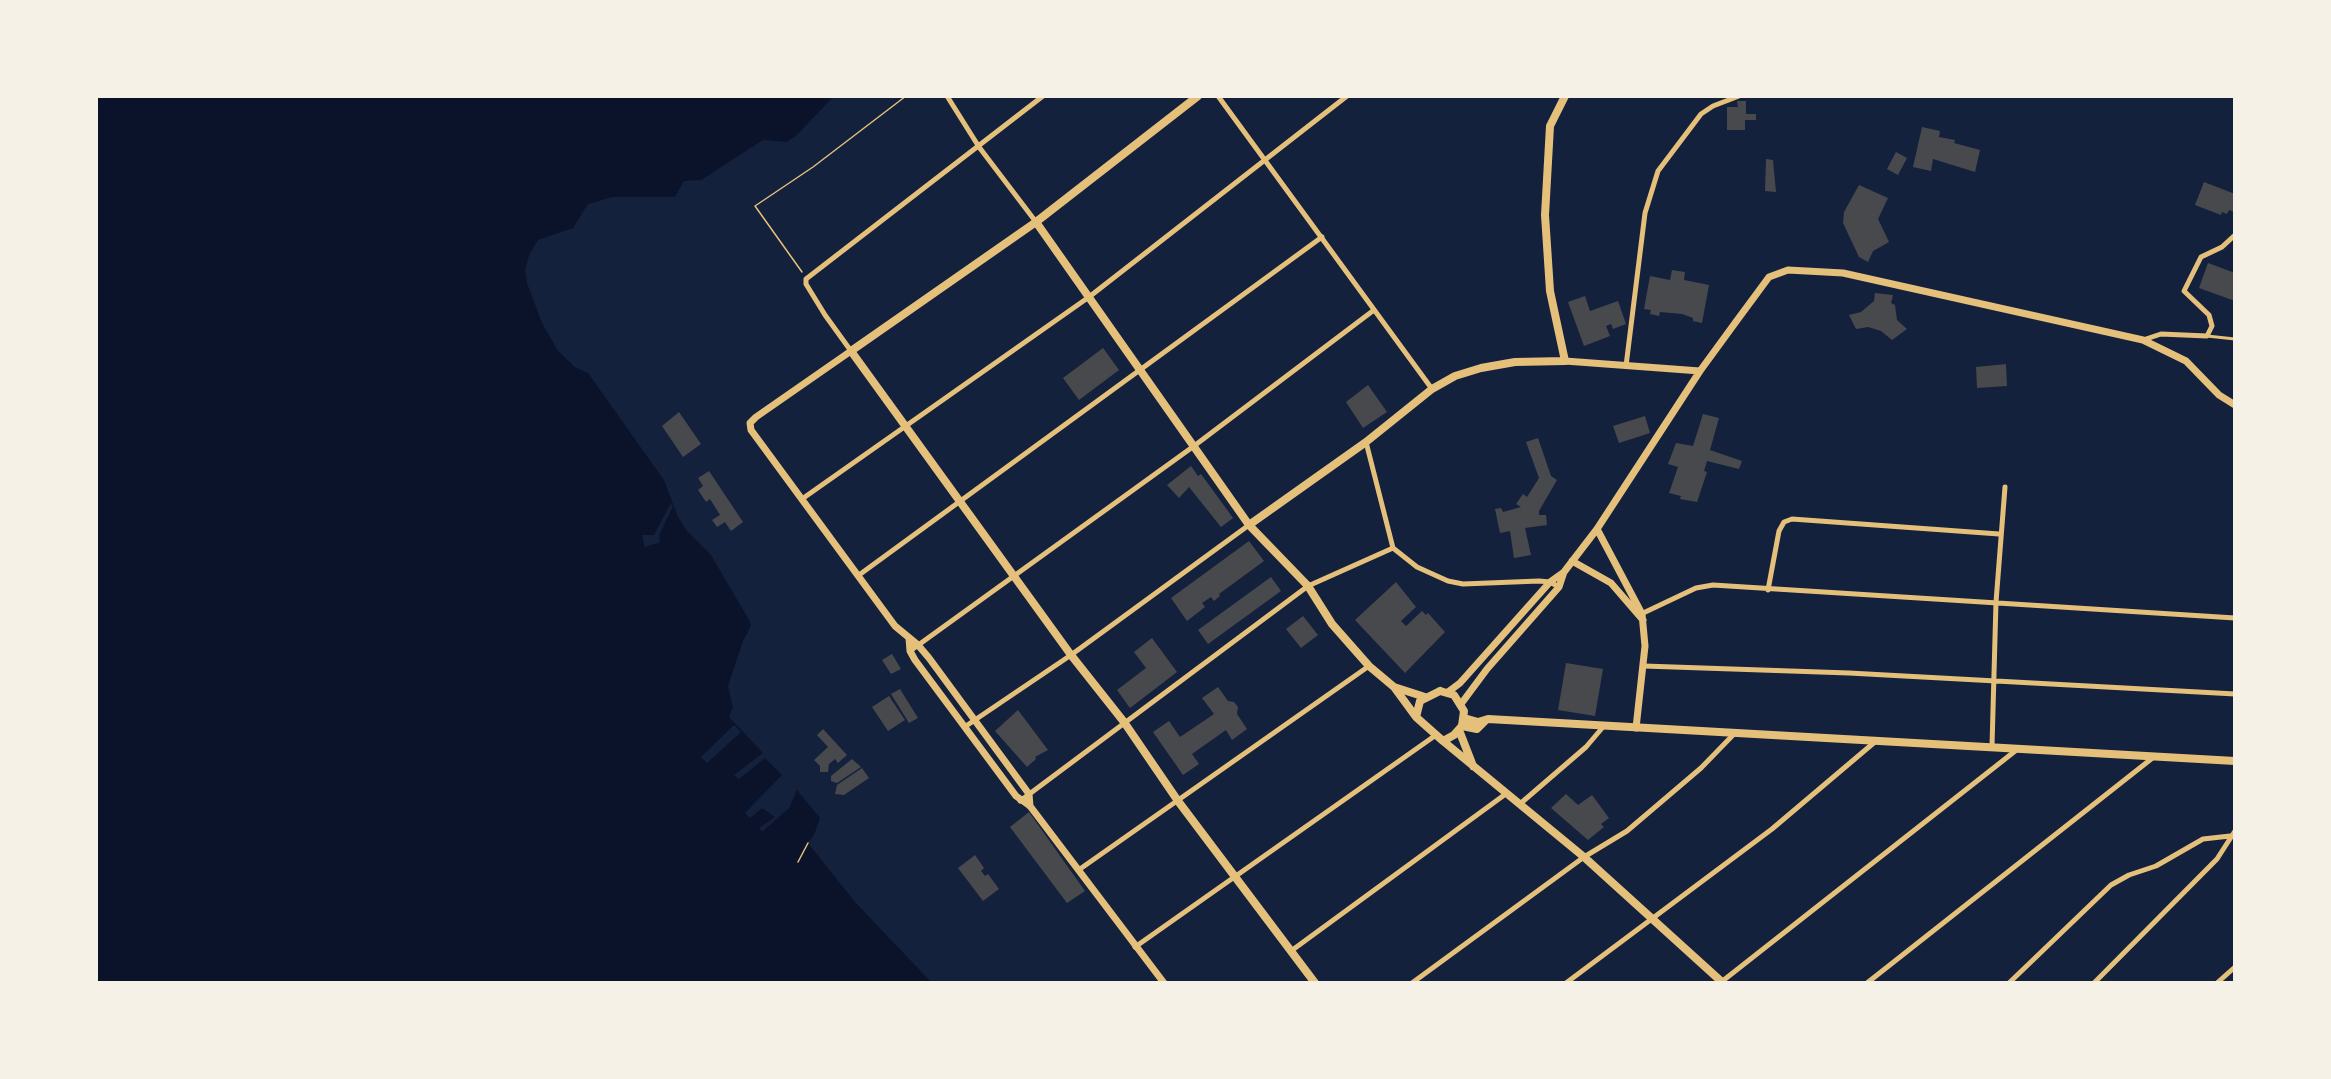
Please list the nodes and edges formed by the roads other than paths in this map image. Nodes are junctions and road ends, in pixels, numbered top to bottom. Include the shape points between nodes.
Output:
1 (947, 96) edge
2 (1044, 96) edge
3 (1198, 96) edge
4 (1218, 96) edge
5 (1347, 96) edge
6 (1565, 96) edge
7 (1739, 96) edge
8 (979, 147) junction
9 (1266, 161) junction
10 (1036, 222) junction
11 (2235, 235) edge
12 (1322, 237) junction
13 (1089, 297) junction
14 (1374, 310) junction
15 (2207, 336) junction
16 (2143, 339) junction
17 (2235, 339) edge
18 (851, 351) junction
19 (1565, 361) junction
20 (1626, 366) junction
21 (1142, 368) junction
22 (1700, 371) junction
23 (1432, 389) junction
24 (2235, 405) edge
25 (907, 427) junction
26 (1366, 442) junction
27 (1194, 446) junction
28 (2005, 487) dead end
29 (802, 500) junction
30 (960, 500) junction
31 (1249, 525) junction
32 (1597, 529) junction
33 (2000, 534) junction
34 (1393, 548) junction
35 (1572, 561) junction
36 (1564, 572) junction
37 (859, 574) junction
38 (1015, 575) junction
39 (1550, 582) junction
40 (1308, 586) junction
41 (1559, 587) junction
42 (1768, 590) junction
43 (1996, 602) junction
44 (1641, 616) junction
45 (2235, 618) edge
46 (909, 638) junction
47 (918, 645) junction
48 (910, 651) junction
49 (1071, 655) junction
50 (1369, 666) junction
51 (1644, 666) junction
52 (1993, 681) junction
53 (1394, 687) junction
54 (1448, 692) junction
55 (2235, 694) edge
56 (1425, 697) junction
57 (1461, 704) junction
58 (1416, 717) junction
59 (974, 719) junction
60 (1124, 722) junction
61 (1462, 725) junction
62 (966, 726) junction
63 (1603, 727) junction
64 (1636, 728) junction
65 (1734, 734) junction
66 (1439, 738) junction
67 (1876, 741) junction
68 (1992, 746) junction
69 (2020, 748) junction
70 (2155, 756) junction
71 (2235, 761) edge
72 (1473, 766) junction
73 (1507, 793) junction
74 (1029, 794) junction
75 (1020, 801) junction
76 (1178, 801) junction
77 (1521, 803) junction
78 (1030, 806) junction
79 (2235, 831) edge
80 (2230, 836) junction
81 (1584, 857) junction
82 (1080, 869) junction
83 (1233, 875) junction
84 (1654, 918) junction
85 (1135, 947) junction
86 (1291, 951) junction
87 (2235, 967) edge
88 (1164, 983) edge
89 (1315, 983) edge
90 (1412, 983) edge
91 (1566, 983) edge
92 (1722, 983) edge
93 (1867, 983) edge
94 (2009, 983) edge
95 (2094, 983) edge
96 (2217, 983) edge

1 - 8 street
2 - 8 street
3 - 10 main road
4 - 9 street
5 - 9 street
6 - 19 main road via 1550,126 1545,215 1550,291
7 - 20 street via 1701,114 1658,171 1645,213
8 - 10 street
8 - 18 street via 806,279
9 - 12 street
9 - 13 street
10 - 13 main road
10 - 18 main road
11 - 15 street via 2222,247 2201,257 2184,291 2210,315 2212,326
12 - 14 street
12 - 21 street
13 - 21 main road
13 - 25 street
14 - 23 street
14 - 27 street
15 - 16 street via 2161,334
15 - 17 lane
16 - 22 street via 1842,273 1788,270 1769,277
16 - 24 street via 2186,361 2219,395
18 - 25 main road
18 - 29 street via 750,423 751,430
19 - 20 street
19 - 23 main road via 1515,362 1481,368
20 - 22 street
21 - 27 main road
21 - 30 street
22 - 32 street
23 - 26 main road
25 - 29 street
25 - 30 main road
26 - 31 main road
26 - 34 street
27 - 31 main road
27 - 38 street
28 - 33 street
29 - 37 street
30 - 37 street
30 - 38 main road
31 - 40 main road
31 - 49 street
32 - 35 street
32 - 44 street
33 - 42 street via 1792,519 1784,522 1779,531
33 - 43 street
34 - 39 street via 1416,567 1448,581
34 - 40 street
35 - 36 street
35 - 44 street via 1611,583
36 - 39 street
36 - 41 street
37 - 46 street via 895,626
38 - 47 street
38 - 49 main road
39 - 41 street
39 - 54 street
40 - 50 main road via 1332,624
40 - 60 street
41 - 57 street
42 - 43 street
42 - 44 street via 1704,586
43 - 45 street
43 - 52 street
44 - 51 street via 1646,636
46 - 47 street
46 - 48 street
47 - 48 street
47 - 59 street
48 - 62 street
49 - 59 street
49 - 60 main road
50 - 53 main road
50 - 76 street
51 - 52 street
51 - 64 street
52 - 55 street
52 - 68 street
53 - 56 main road
53 - 58 main road
54 - 56 main road
54 - 57 main road
56 - 58 main road
57 - 61 main road
58 - 66 main road
59 - 62 street
59 - 74 street
60 - 74 street
60 - 76 main road
61 - 63 main road via 1476,729 1488,719
61 - 66 main road
61 - 72 main road
62 - 75 street
63 - 64 main road
63 - 77 street via 1586,747
64 - 65 main road
65 - 67 main road
65 - 81 street via 1668,798 1627,831
66 - 72 main road
66 - 83 street
67 - 68 main road
67 - 84 street via 1772,829
68 - 69 main road
69 - 70 main road
69 - 92 street
70 - 71 main road
70 - 93 street
72 - 73 main road
73 - 77 main road
73 - 86 street
74 - 75 street
74 - 78 street
75 - 78 street
76 - 82 street
76 - 83 main road
77 - 81 main road
78 - 82 street
79 - 80 street
80 - 94 street via 2203,839 2156,866 2111,885
80 - 95 street via 2217,859
81 - 84 main road
81 - 90 street
82 - 85 street
83 - 85 street
83 - 86 main road
84 - 91 street
84 - 92 main road
85 - 88 street
86 - 89 main road
87 - 96 street

